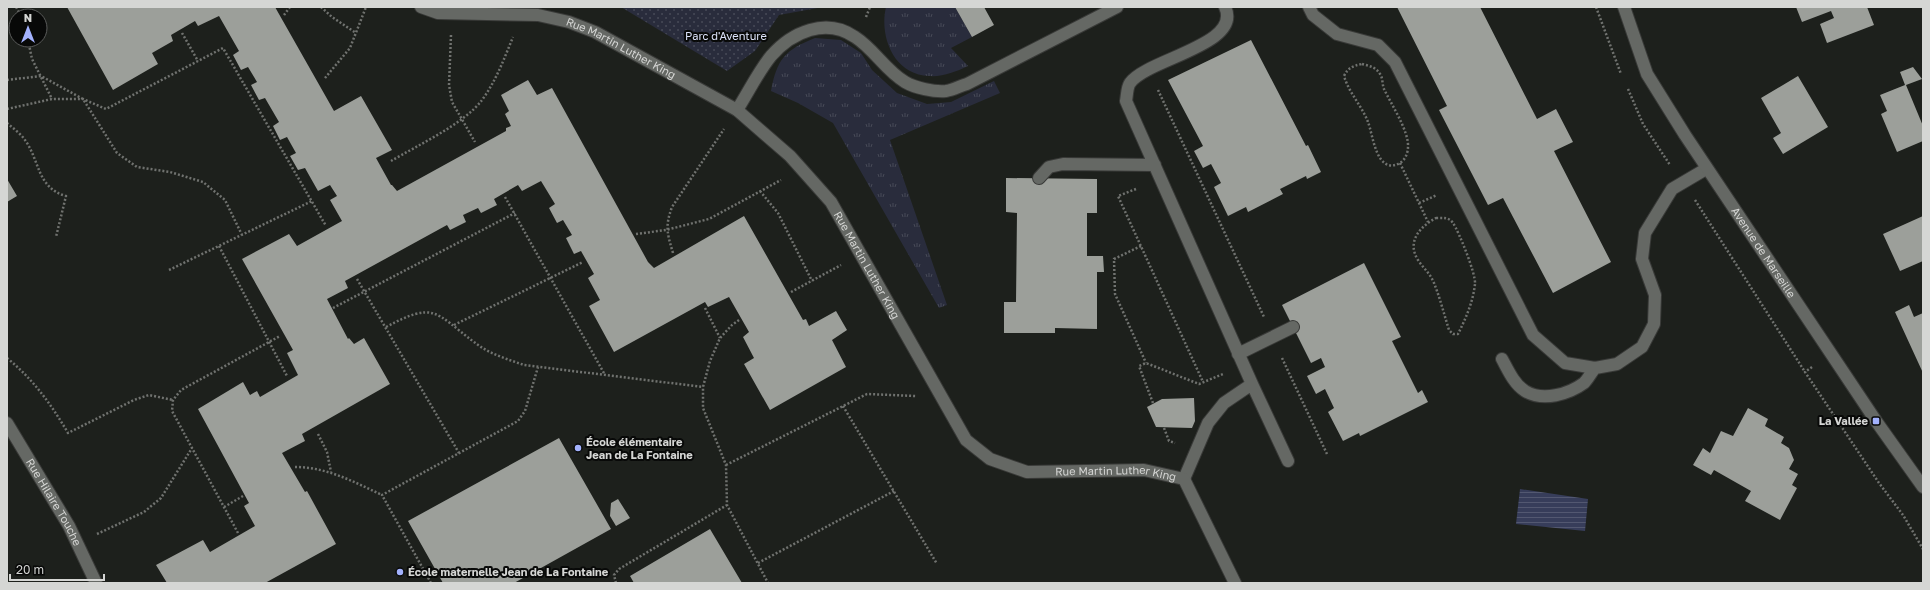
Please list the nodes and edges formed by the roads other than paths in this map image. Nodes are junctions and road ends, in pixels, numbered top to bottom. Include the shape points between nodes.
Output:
1 (420, 7) edge
2 (1117, 7) edge
3 (1225, 7) edge
4 (1308, 7) edge
5 (1624, 7) edge
6 (737, 110) junction
7 (1154, 165) junction
8 (1706, 169) junction
9 (1039, 178) dead end
10 (1293, 327) dead end
11 (1238, 354) junction
12 (1502, 359) dead end
13 (1595, 368) junction
14 (1252, 384) junction
15 (7, 423) edge
16 (1288, 462) dead end
17 (1184, 479) junction
18 (1923, 487) edge
19 (96, 583) edge
20 (1235, 583) edge

1 - 6 street, Rue Martin Luther King via 438,13 538,15 569,22 595,32
2 - 6 street via 966,84 946,91 906,83 891,72 855,36 833,28 810,28 788,40 771,57
3 - 7 street via 1225,27 1215,38 1144,71 1129,84 1126,101
4 - 13 street via 1312,15 1337,34 1378,45 1395,62 1533,334 1564,363
5 - 8 street, Avenue de Marseille via 1647,74
6 - 17 street, Rue Martin Luther King via 790,156 831,202 966,440 990,459 1027,472 1144,470
7 - 9 street via 1063,164 1049,167
7 - 11 street
8 - 13 street via 1672,189 1645,233 1642,259 1655,295 1654,324 1642,347 1617,364
8 - 18 street, Avenue de Marseille
10 - 11 street
11 - 14 street
12 - 13 street via 1513,380 1526,392 1542,397 1572,390 1585,382
14 - 16 street
14 - 17 street via 1224,404 1208,423
15 - 19 street, Rue Hilaire Touche via 69,526
17 - 20 street, Rue Martin Luther King

